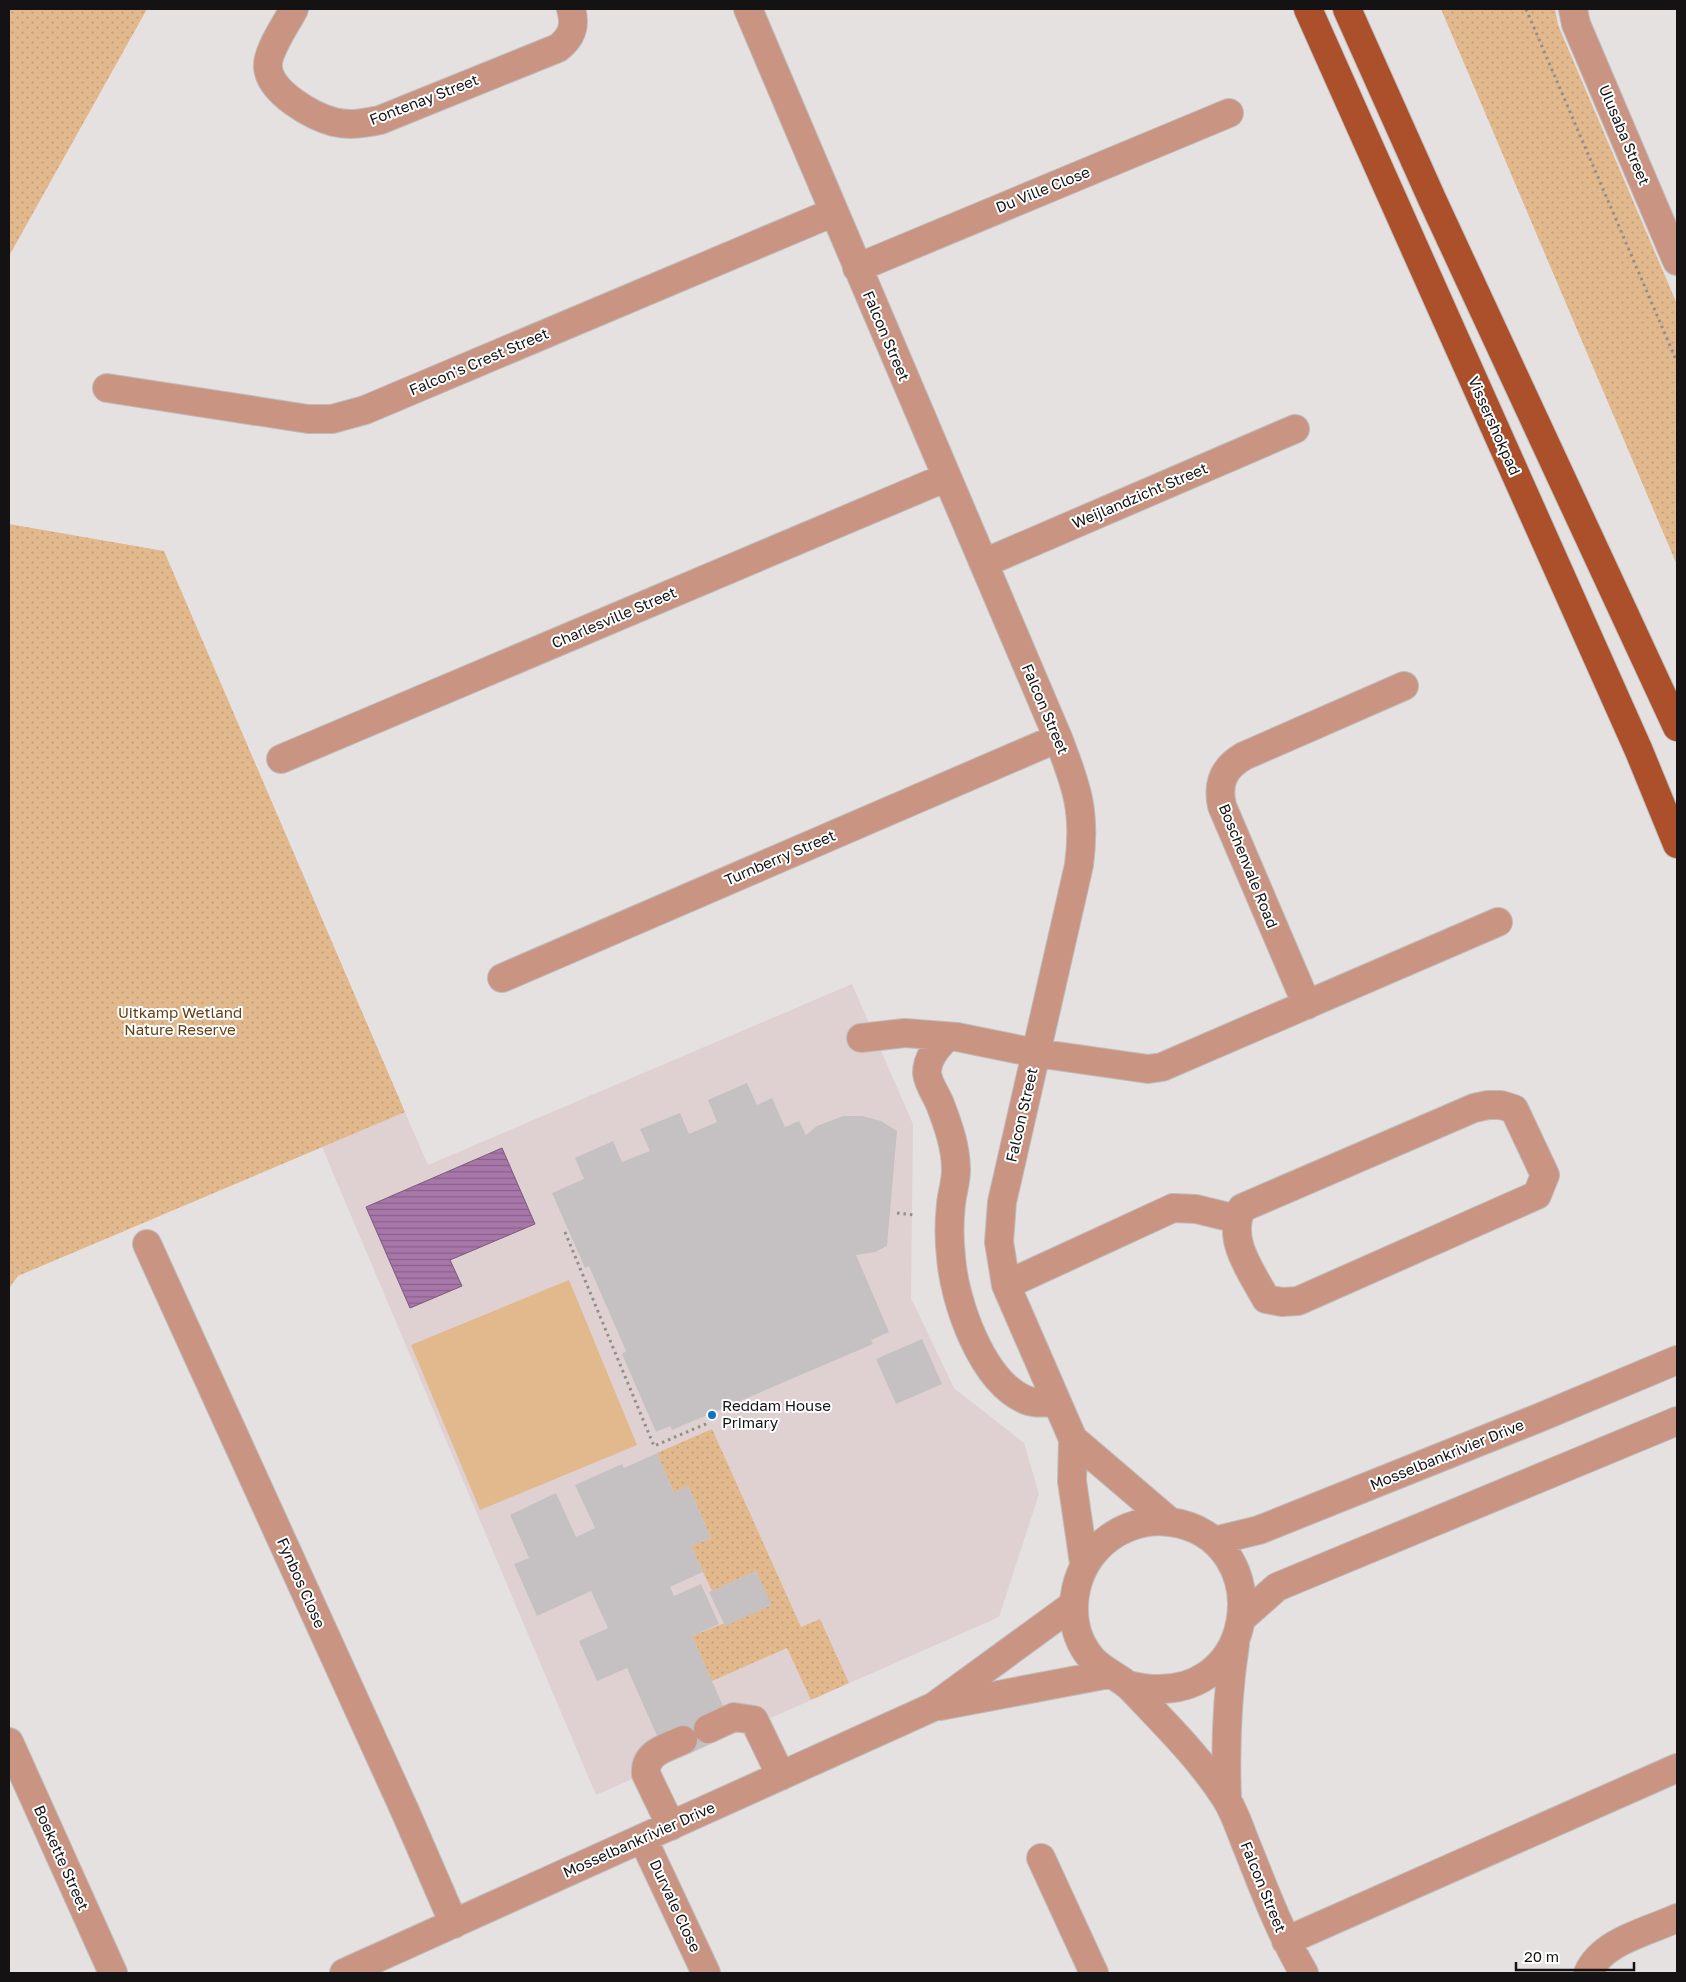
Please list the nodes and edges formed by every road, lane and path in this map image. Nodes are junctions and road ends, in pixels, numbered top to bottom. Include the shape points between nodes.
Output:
1 (294, 9) edge
2 (571, 9) edge
3 (748, 9) edge
4 (1308, 9) edge
5 (1348, 9) edge
6 (1526, 9) edge
7 (1573, 9) edge
8 (1229, 113) dead end
9 (834, 212) junction
10 (1677, 260) edge
11 (857, 268) junction
12 (1677, 362) edge
13 (107, 388) dead end
14 (1295, 429) dead end
15 (947, 477) junction
16 (984, 563) junction
17 (1404, 686) dead end
18 (1677, 727) edge
19 (1058, 738) junction
20 (281, 759) dead end
21 (1677, 844) edge
22 (1498, 922) dead end
23 (502, 978) dead end
24 (1307, 1005) junction
25 (947, 1037) junction
26 (861, 1038) dead end
27 (1036, 1053) junction
28 (897, 1213) dead end
29 (916, 1215) dead end
30 (1237, 1218) junction
31 (565, 1232) dead end
32 (147, 1244) dead end
33 (1006, 1285) junction
34 (1677, 1360) edge
35 (1056, 1401) junction
36 (1677, 1421) edge
37 (708, 1422) dead end
38 (1073, 1439) junction
39 (1170, 1522) junction
40 (1214, 1541) junction
41 (1084, 1563) junction
42 (1073, 1605) junction
43 (1239, 1631) junction
44 (1118, 1680) junction
45 (933, 1707) junction
46 (708, 1729) dead end
47 (683, 1740) dead end
48 (9, 1742) edge
49 (1677, 1768) edge
50 (781, 1776) junction
51 (1227, 1799) junction
52 (671, 1826) junction
53 (643, 1839) junction
54 (1041, 1858) dead end
55 (1677, 1918) edge
56 (454, 1924) junction
57 (1286, 1942) junction
58 (113, 1973) edge
59 (344, 1973) edge
60 (706, 1973) edge
61 (1094, 1973) edge
62 (1304, 1973) edge
63 (1588, 1973) edge

1 - 2 street, Fontenay Street via 271,51 268,68 274,82 286,97 305,109 334,122 356,124 380,120 558,48 568,40 574,28
3 - 9 street, Falcon Street
4 - 21 main road, Vissershokpad via 1639,751
5 - 18 main road via 1432,199
6 - 12 path
7 - 10 street, Ulusaba Street via 1576,24
8 - 11 street, Du Ville Close
9 - 11 street, Falcon Street
9 - 13 street, Falcon's Crest Street via 365,410 332,419 274,415
11 - 15 street, Falcon Street
14 - 16 street, Weijlandzicht Street
15 - 16 street, Falcon Street
15 - 20 street, Charlesville Street
16 - 19 street, Falcon Street
17 - 24 street, Boschenvale Road via 1244,756 1227,768 1222,778 1219,792 1222,806
19 - 23 street, Turnberry Street
19 - 27 street, Falcon Street via 1074,778 1081,805 1083,834 1079,865
22 - 24 street
24 - 27 street via 1155,1068
25 - 26 street via 905,1033
25 - 27 street via 957,1036
25 - 35 street via 929,1061 928,1073 951,1133 954,1152 956,1171 951,1203 951,1258 962,1310 984,1356 1005,1385 1028,1400 1040,1403
27 - 33 street, Falcon Street via 1000,1222 1000,1249
28 - 29 path
30 - 30 street via 1242,1208 1474,1108 1488,1105 1514,1109 1544,1175 1538,1195 1298,1301 1266,1299 1237,1242
30 - 33 street via 1196,1209 1173,1208
31 - 37 path via 654,1446
32 - 56 street, Fynbos Close
33 - 35 street, Falcon Street
34 - 40 street, Mosselbankrivier Drive via 1260,1530
35 - 38 street, Falcon Street
36 - 43 street via 1276,1587
38 - 39 street, Falcon Street
38 - 41 street, Falcon Street via 1072,1481
39 - 40 street via 1194,1529
39 - 41 street via 1146,1522 1123,1529 1102,1543
40 - 43 street via 1232,1564 1242,1590
41 - 42 street
42 - 44 street via 1080,1637 1091,1658
42 - 45 street, Mosselbankrivier Drive
43 - 44 street via 1219,1665 1198,1681 1172,1690 1150,1690
43 - 51 street, Falcon Street via 1225,1739
44 - 45 street, Mosselbankrivier Drive
44 - 51 street, Falcon Street via 1199,1760
45 - 50 street, Mosselbankrivier Drive
46 - 50 street via 734,1718 754,1720
47 - 52 street via 653,1754 645,1767
48 - 58 street, Boekette Street
49 - 57 street
50 - 52 street, Mosselbankrivier Drive
51 - 57 street, Falcon Street
52 - 53 street, Mosselbankrivier Drive
53 - 56 street, Mosselbankrivier Drive
53 - 60 street, Durvale Close
54 - 61 street
55 - 63 street via 1610,1947 1594,1960
56 - 59 street, Mosselbankrivier Drive
57 - 62 street, Falcon Street

